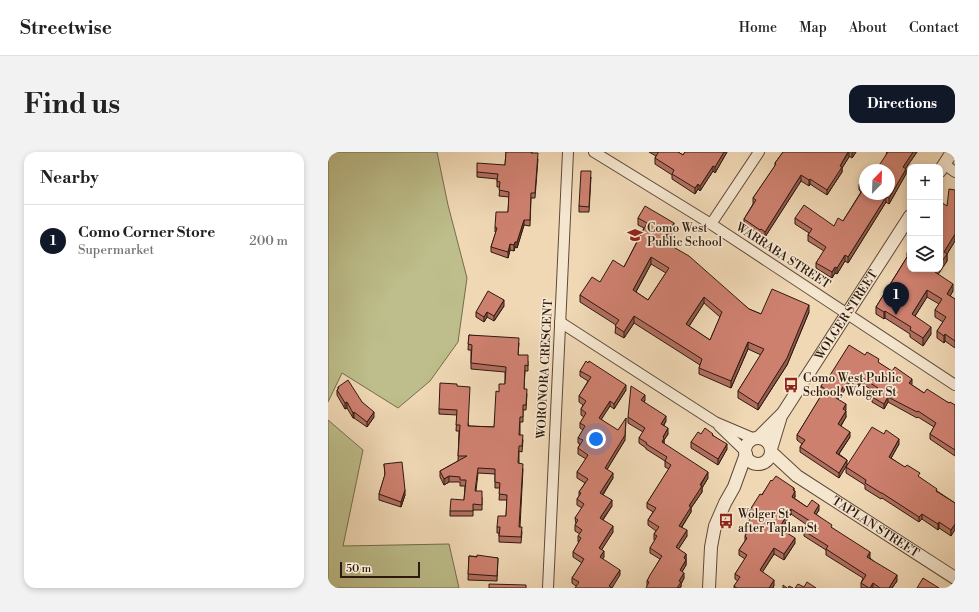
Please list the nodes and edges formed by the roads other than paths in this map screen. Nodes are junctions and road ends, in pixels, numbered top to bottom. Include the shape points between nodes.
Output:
1 (568, 152) edge
2 (594, 152) edge
3 (759, 152) edge
4 (952, 152) edge
5 (943, 166) edge
6 (943, 167) edge
7 (955, 172) edge
8 (907, 221) edge
9 (711, 224) junction
10 (847, 314) junction
11 (560, 322) junction
12 (955, 384) edge
13 (782, 413) junction
14 (715, 422) junction
15 (756, 438) junction
16 (771, 450) junction
17 (746, 453) junction
18 (760, 463) junction
19 (797, 476) junction
20 (734, 487) junction
21 (955, 578) edge
22 (548, 588) edge
23 (709, 588) edge

1 - 11 street, WORONORA CRESCENT
2 - 9 street, WARRABA STREET
3 - 9 street
4 - 5 street
6 - 7 street
8 - 10 street, WOLGER STREET
9 - 10 street, WARRABA STREET
10 - 12 street, WARRABA STREET
10 - 13 street, WOLGER STREET
11 - 14 street
11 - 22 street, WORONORA CRESCENT
13 - 15 street, WOLGER STREET
13 - 16 street, WOLGER STREET
14 - 15 street
14 - 17 street
15 - 16 street via 768,442
15 - 17 street via 747,445
16 - 18 street via 769,458
16 - 19 street, TAPLAN STREET
17 - 18 street via 749,460
17 - 20 street
18 - 19 street, TAPLAN STREET
18 - 20 street
19 - 21 street, TAPLAN STREET
20 - 23 street via 712,535

